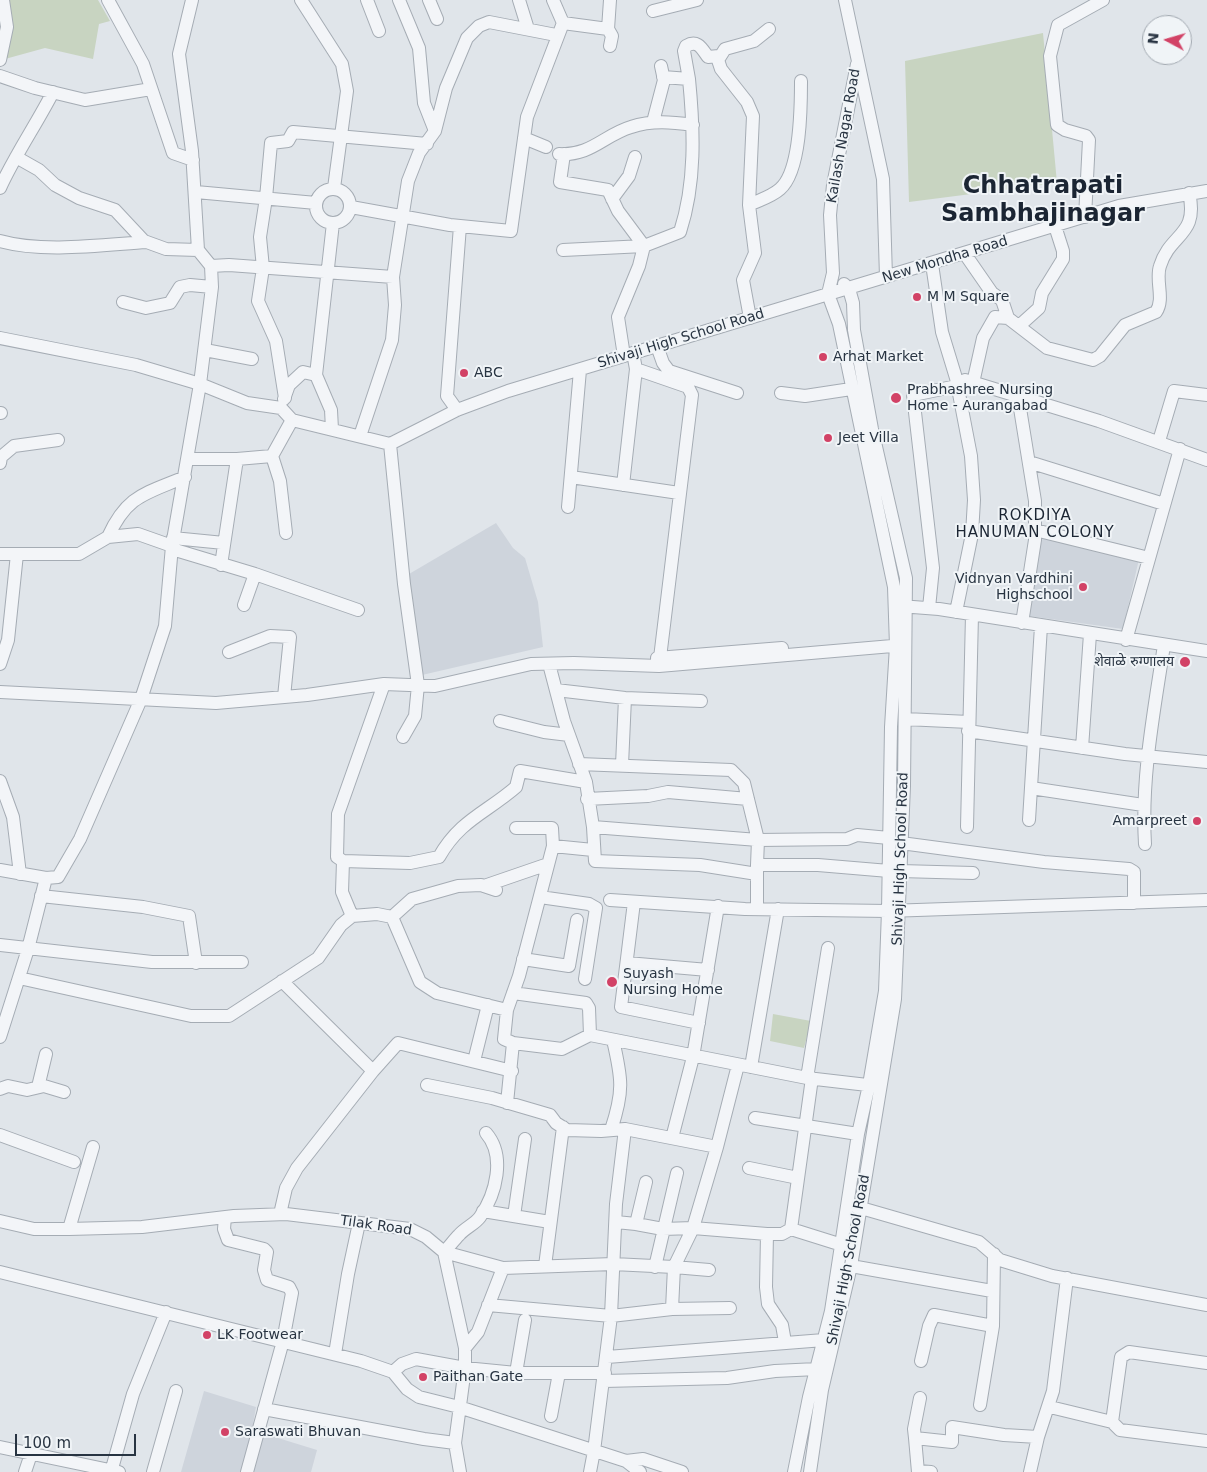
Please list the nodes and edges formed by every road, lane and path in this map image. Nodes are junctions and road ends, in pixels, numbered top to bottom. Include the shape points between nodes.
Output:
1 (3, 0) edge
2 (108, 0) edge
3 (192, 0) edge
4 (301, 0) edge
5 (367, 0) edge
6 (399, 0) edge
7 (429, 0) edge
8 (518, 0) edge
9 (553, 0) edge
10 (610, 0) edge
11 (697, 0) edge
12 (845, 0) edge
13 (1103, 0) edge
14 (653, 10) dead end
15 (437, 19) dead end
16 (563, 23) junction
17 (528, 29) junction
18 (608, 29) junction
19 (769, 29) dead end
20 (380, 31) dead end
21 (556, 35) junction
22 (610, 46) dead end
23 (719, 56) junction
24 (0, 60) edge
25 (857, 64) junction
26 (0, 76) edge
27 (688, 79) junction
28 (802, 81) dead end
29 (152, 88) junction
30 (53, 92) junction
31 (653, 122) junction
32 (693, 125) junction
33 (435, 131) junction
34 (340, 137) junction
35 (524, 138) junction
36 (428, 144) junction
37 (546, 147) dead end
38 (635, 156) dead end
39 (16, 157) junction
40 (193, 160) junction
41 (0, 188) edge
42 (334, 188) junction
43 (1207, 191) edge
44 (196, 192) junction
45 (1188, 193) junction
46 (266, 198) junction
47 (612, 199) junction
48 (316, 203) junction
49 (748, 205) junction
50 (351, 207) junction
51 (404, 217) junction
52 (1085, 217) junction
53 (333, 223) junction
54 (460, 226) junction
55 (1055, 226) junction
56 (0, 241) edge
57 (146, 242) junction
58 (644, 246) junction
59 (198, 250) junction
60 (562, 250) dead end
61 (966, 254) junction
62 (932, 264) junction
63 (211, 266) junction
64 (263, 268) junction
65 (328, 272) junction
66 (833, 273) junction
67 (393, 277) junction
68 (886, 277) junction
69 (212, 287) junction
70 (849, 289) junction
71 (828, 294) junction
72 (123, 302) dead end
73 (750, 318) junction
74 (1008, 318) junction
75 (1019, 326) junction
76 (0, 338) edge
77 (657, 346) junction
78 (205, 350) junction
79 (628, 355) junction
80 (252, 359) dead end
81 (636, 369) junction
82 (580, 370) junction
83 (316, 375) junction
84 (957, 382) junction
85 (973, 383) junction
86 (200, 384) junction
87 (851, 389) junction
88 (737, 393) dead end
89 (781, 393) dead end
90 (1207, 395) edge
91 (1018, 396) junction
92 (283, 403) junction
93 (456, 410) junction
94 (292, 420) junction
95 (332, 429) junction
96 (360, 436) junction
97 (58, 440) dead end
98 (1159, 442) junction
99 (390, 444) junction
100 (1180, 449) junction
101 (272, 456) junction
102 (0, 457) edge
103 (187, 459) junction
104 (237, 459) junction
105 (1207, 460) edge
106 (1029, 462) junction
107 (0, 463) edge
108 (185, 477) junction
109 (572, 477) junction
110 (624, 485) junction
111 (679, 493) junction
112 (1164, 504) junction
113 (568, 507) dead end
114 (1035, 530) junction
115 (286, 533) dead end
116 (108, 537) junction
117 (224, 543) junction
118 (172, 544) junction
119 (0, 554) edge
120 (17, 554) junction
121 (1149, 558) junction
122 (221, 566) junction
123 (255, 574) junction
124 (244, 606) dead end
125 (901, 606) junction
126 (929, 608) junction
127 (358, 610) dead end
128 (956, 612) junction
129 (972, 615) junction
130 (1022, 623) junction
131 (1041, 626) junction
132 (1090, 634) junction
133 (1126, 640) junction
134 (901, 642) junction
135 (1164, 645) junction
136 (1207, 651) edge
137 (229, 652) dead end
138 (660, 662) junction
139 (0, 664) edge
140 (549, 664) junction
141 (384, 684) junction
142 (418, 685) junction
143 (556, 690) junction
144 (0, 692) edge
145 (284, 697) junction
146 (625, 698) junction
147 (141, 699) junction
148 (701, 701) dead end
149 (905, 719) junction
150 (500, 721) dead end
151 (969, 727) junction
152 (569, 736) junction
153 (403, 737) dead end
154 (1034, 741) junction
155 (1082, 748) junction
156 (1147, 756) junction
157 (1207, 762) edge
158 (579, 764) junction
159 (622, 765) junction
160 (0, 781) edge
161 (586, 782) junction
162 (1031, 788) junction
163 (587, 799) junction
164 (748, 799) junction
165 (1143, 805) junction
166 (1028, 820) dead end
167 (593, 827) junction
168 (967, 827) dead end
169 (516, 828) dead end
170 (758, 840) junction
171 (895, 841) junction
172 (1145, 844) dead end
173 (553, 846) junction
174 (593, 850) junction
175 (343, 861) junction
176 (548, 864) junction
177 (0, 870) edge
178 (757, 870) junction
179 (895, 871) junction
180 (973, 873) dead end
181 (20, 874) junction
182 (46, 878) junction
183 (484, 886) junction
184 (496, 890) dead end
185 (41, 896) junction
186 (540, 897) junction
187 (610, 900) dead end
188 (1207, 900) edge
189 (634, 902) junction
190 (1134, 903) junction
191 (718, 906) junction
192 (757, 909) junction
193 (778, 909) junction
194 (894, 911) junction
195 (352, 916) junction
196 (392, 917) junction
197 (577, 920) dead end
198 (0, 945) edge
199 (828, 948) dead end
200 (28, 949) junction
201 (523, 959) junction
202 (242, 962) dead end
203 (196, 963) junction
204 (627, 963) junction
205 (708, 970) junction
206 (19, 978) junction
207 (585, 979) dead end
208 (279, 983) junction
209 (513, 993) junction
210 (488, 1005) junction
211 (506, 1010) junction
212 (699, 1023) junction
213 (590, 1035) junction
214 (0, 1037) edge
215 (613, 1040) junction
216 (513, 1043) junction
217 (46, 1054) dead end
218 (693, 1057) junction
219 (474, 1061) junction
220 (738, 1065) junction
221 (751, 1067) junction
222 (373, 1071) junction
223 (512, 1071) junction
224 (809, 1078) junction
225 (427, 1085) dead end
226 (875, 1086) junction
227 (38, 1087) junction
228 (0, 1089) edge
229 (64, 1092) dead end
230 (508, 1102) junction
231 (755, 1118) dead end
232 (805, 1125) junction
233 (563, 1127) junction
234 (625, 1128) junction
235 (611, 1130) junction
236 (0, 1134) edge
237 (486, 1134) dead end
238 (858, 1134) junction
239 (672, 1138) junction
240 (525, 1139) dead end
241 (93, 1147) dead end
242 (718, 1147) junction
243 (74, 1162) dead end
244 (749, 1168) dead end
245 (678, 1173) dead end
246 (798, 1178) junction
247 (646, 1182) dead end
248 (847, 1204) junction
249 (860, 1208) junction
250 (483, 1211) junction
251 (280, 1214) junction
252 (514, 1216) junction
253 (225, 1217) junction
254 (0, 1221) edge
255 (550, 1222) junction
256 (616, 1222) junction
257 (359, 1223) junction
258 (636, 1224) junction
259 (693, 1228) junction
260 (69, 1229) junction
261 (663, 1229) junction
262 (791, 1229) junction
263 (767, 1234) junction
264 (842, 1245) junction
265 (444, 1252) junction
266 (994, 1254) junction
267 (852, 1260) junction
268 (614, 1264) junction
269 (545, 1266) junction
270 (655, 1267) junction
271 (674, 1267) junction
272 (503, 1268) junction
273 (709, 1270) dead end
274 (0, 1272) edge
275 (1067, 1278) junction
276 (992, 1291) junction
277 (488, 1305) junction
278 (1207, 1305) edge
279 (730, 1308) dead end
280 (672, 1309) junction
281 (166, 1312) junction
282 (611, 1316) junction
283 (525, 1320) dead end
284 (993, 1326) junction
285 (824, 1340) junction
286 (283, 1341) junction
287 (785, 1342) junction
288 (465, 1348) junction
289 (335, 1354) junction
290 (607, 1357) junction
291 (921, 1361) dead end
292 (1207, 1363) edge
293 (465, 1368) junction
294 (817, 1369) junction
295 (393, 1372) junction
296 (516, 1373) junction
297 (559, 1373) junction
298 (604, 1377) junction
299 (176, 1391) dead end
300 (920, 1398) dead end
301 (980, 1405) dead end
302 (459, 1407) junction
303 (1050, 1407) junction
304 (264, 1409) junction
305 (552, 1416) dead end
306 (1112, 1422) junction
307 (1038, 1437) junction
308 (915, 1438) junction
309 (1207, 1441) edge
310 (455, 1443) junction
311 (0, 1447) edge
312 (594, 1451) junction
313 (31, 1454) junction
314 (626, 1461) junction
315 (26, 1472) edge
316 (114, 1472) edge
317 (153, 1472) edge
318 (247, 1472) edge
319 (460, 1472) edge
320 (590, 1472) edge
321 (640, 1472) edge
322 (682, 1472) edge
323 (794, 1472) edge
324 (810, 1472) edge
325 (922, 1472) edge
326 (1030, 1472) edge

1 - 24 street via 7,27
2 - 29 street via 143,64
3 - 40 street via 179,54
4 - 34 street via 342,64 347,92
5 - 20 street
6 - 33 street via 418,48 424,103
7 - 15 street
8 - 17 street
9 - 16 street
10 - 18 street
11 - 14 street
12 - 25 street, Kailash Nagar Road
13 - 52 street via 1058,25 1050,56 1057,125 1089,140
16 - 18 street
16 - 21 street
17 - 21 street
17 - 33 street via 489,22 478,26 467,38 446,88
18 - 22 street via 612,36
19 - 23 street via 758,38 725,49
21 - 35 street via 527,116
23 - 27 street via 708,57 702,47 692,43 686,46
23 - 49 street via 721,69 747,102 753,116
25 - 66 street, Kailash Nagar Road via 833,185 830,215
25 - 68 street via 883,179
26 - 30 street
27 - 31 street via 662,71
27 - 32 street
28 - 49 street via 801,123 788,178 780,189
29 - 30 street via 85,100
29 - 40 street via 173,153
30 - 39 street
31 - 32 street
31 - 47 street via 630,127 595,147 561,154 560,182 608,190
32 - 58 street via 689,205 680,232
33 - 36 street
34 - 36 street
34 - 42 street
34 - 46 street via 293,132 288,141 271,143
35 - 37 street
35 - 54 street via 511,232
36 - 51 street via 419,153 408,181
38 - 47 street via 629,176
39 - 41 street
39 - 57 street via 79,198 115,210
40 - 44 street
42 - 48 street via 322,192
42 - 50 street via 346,194
43 - 45 street, New Mondha Road
44 - 46 street
44 - 59 street
45 - 52 street, New Mondha Road via 1119,206
45 - 75 street via 1192,207 1190,222 1160,267 1158,309 1125,326 1097,359 1047,348
46 - 48 street
46 - 64 street via 260,237
47 - 58 street
48 - 53 street via 318,215
49 - 73 street via 755,253 743,280
50 - 51 street
50 - 53 street via 345,218
51 - 54 street
51 - 67 street
52 - 55 street, New Mondha Road
53 - 65 street
54 - 93 street via 447,396
55 - 61 street, New Mondha Road
55 - 75 street via 1063,251 1062,259 1042,293 1039,308
56 - 57 street via 67,247
57 - 59 street via 166,249
58 - 60 street
58 - 79 street via 618,317
59 - 63 street
61 - 62 street, New Mondha Road
61 - 74 street via 992,293 1002,300
62 - 68 street, New Mondha Road
62 - 84 street via 942,332
63 - 64 street
63 - 69 street
64 - 65 street
64 - 92 street via 258,301 276,341
65 - 67 street
65 - 83 street
66 - 70 street
66 - 71 street
67 - 96 street via 392,340
68 - 70 street, New Mondha Road
69 - 72 street via 180,287 170,303 146,308
69 - 78 street
70 - 71 street, New Mondha Road
70 - 125 street, Shivaji High School Road via 872,429 906,578
71 - 73 street, Shivaji High School Road
71 - 87 street, Shivaji High School Road via 838,324
73 - 77 street, Shivaji High School Road
74 - 75 street
74 - 85 street via 995,317 983,338
76 - 86 street via 136,365
77 - 79 street, Shivaji High School Road
77 - 88 street via 669,371
78 - 80 street
78 - 86 street
79 - 81 street
79 - 82 street, Shivaji High School Road
81 - 110 street
81 - 111 street via 691,389
82 - 93 street, Shivaji High School Road
82 - 109 street
83 - 92 street via 302,372 289,385
83 - 95 street via 331,410
84 - 85 street
84 - 126 street via 913,395 933,568
84 - 128 street via 971,456 974,500 972,534
85 - 91 street
86 - 92 street via 247,403
86 - 103 street
87 - 89 street via 814,395
87 - 125 street, Shivaji High School Road
90 - 98 street via 1174,391
91 - 98 street
91 - 106 street
92 - 94 street
93 - 99 street, Shivaji High School Road
94 - 95 street
94 - 101 street
95 - 96 street
96 - 99 street
97 - 102 street via 14,446
98 - 100 street
99 - 142 street
100 - 105 street
100 - 112 street
101 - 104 street
101 - 115 street via 280,481
102 - 107 street
103 - 104 street
103 - 108 street
104 - 117 street
106 - 112 street
106 - 114 street via 1035,501
108 - 116 street via 134,499 117,517
108 - 118 street
109 - 110 street
109 - 113 street
110 - 111 street
111 - 138 street
112 - 121 street
114 - 121 street
114 - 130 street
116 - 118 street via 138,534
116 - 120 street via 78,554
117 - 118 street
117 - 122 street
118 - 122 street
118 - 147 street via 165,626
119 - 120 street
120 - 139 street via 8,640
121 - 133 street
122 - 123 street
123 - 124 street
123 - 127 street
125 - 126 street
125 - 134 street, Shivaji High School Road
126 - 128 street
128 - 129 street
129 - 130 street
129 - 151 street
130 - 131 street
131 - 132 street
131 - 154 street
132 - 133 street
132 - 155 street
133 - 135 street
134 - 138 street
134 - 149 street, Shivaji High School Road
134 - 171 street, Shivaji High School Road via 891,727
135 - 136 street
135 - 156 street
137 - 145 street via 270,636 290,638
138 - 140 street
138 - 142 street via 554,656 531,658
140 - 142 street via 531,664 436,686
140 - 143 street
141 - 142 street
141 - 145 street
141 - 175 street via 338,814 338,857
142 - 153 street via 415,716
143 - 146 street
143 - 152 street
144 - 147 street
145 - 147 street via 216,703
146 - 148 street
146 - 159 street
147 - 182 street via 80,839 58,877
149 - 151 street
149 - 171 street, Shivaji High School Road
150 - 152 street
151 - 154 street
151 - 168 street
152 - 158 street
154 - 155 street
154 - 162 street
155 - 156 street
156 - 157 street
156 - 165 street
158 - 159 street
158 - 161 street
159 - 164 street via 731,770 744,783
160 - 181 street via 13,817
161 - 163 street
161 - 175 street via 520,771 516,787 465,824 439,857 410,863
162 - 165 street
162 - 166 street
163 - 164 street via 668,792
163 - 167 street
164 - 170 street
165 - 172 street
167 - 170 street
167 - 174 street
169 - 173 street via 552,828
170 - 171 street via 848,839 857,835
170 - 178 street
171 - 179 street, Shivaji High School Road
171 - 190 street via 1044,862 1129,869 1134,872
173 - 174 street
173 - 176 street
174 - 178 street via 595,861
175 - 195 street via 342,892
176 - 183 street
176 - 186 street
177 - 181 street
178 - 179 street via 818,864
178 - 192 street
179 - 180 street
179 - 194 street, Shivaji High School Road
181 - 182 street
182 - 185 street
183 - 184 street
183 - 196 street via 458,886 412,899
185 - 200 street
185 - 203 street via 143,907 189,916
186 - 201 street
186 - 207 street via 589,904 596,908
187 - 189 street
188 - 190 street
189 - 191 street
189 - 204 street
190 - 194 street
191 - 192 street
191 - 205 street
192 - 193 street
193 - 194 street
193 - 221 street
194 - 226 street, Shivaji High School Road via 895,999
195 - 196 street via 377,914
195 - 208 street via 340,925 318,958
196 - 210 street via 420,982 437,993
197 - 201 street via 569,966
198 - 200 street
199 - 224 street
200 - 203 street via 152,962
200 - 206 street
201 - 209 street
202 - 203 street
204 - 205 street
204 - 212 street via 621,1007
205 - 212 street
206 - 208 street via 191,1016 229,1016
206 - 214 street
208 - 222 street
209 - 211 street
209 - 213 street via 586,1003
210 - 211 street
210 - 219 street
211 - 216 street via 504,1039
212 - 218 street
213 - 215 street
213 - 216 street via 562,1049
215 - 218 street
215 - 235 street via 620,1071 621,1101
216 - 223 street
217 - 227 street
218 - 220 street
218 - 239 street
219 - 222 street via 398,1043
219 - 223 street
220 - 221 street
220 - 242 street
221 - 224 street
222 - 251 street via 297,1168 286,1188
223 - 230 street
224 - 226 street
224 - 232 street
225 - 230 street
226 - 238 street, Shivaji High School Road
226 - 249 street, Shivaji High School Road
227 - 228 street via 27,1090 8,1086
227 - 229 street
230 - 233 street via 550,1115
231 - 232 street
232 - 238 street
232 - 246 street
233 - 235 street via 567,1130
233 - 255 street
234 - 235 street
234 - 239 street
234 - 256 street
236 - 243 street
237 - 250 street via 492,1140 498,1160 494,1190
238 - 248 street, Shivaji High School Road
239 - 242 street
240 - 252 street
241 - 260 street
242 - 259 street
244 - 246 street
245 - 261 street
246 - 262 street
247 - 258 street
248 - 249 street
248 - 264 street, Shivaji High School Road
249 - 266 street via 979,1242
249 - 267 street, Shivaji High School Road
250 - 252 street
250 - 265 street via 480,1218 459,1234
251 - 253 street, Tilak Road
251 - 257 street, Tilak Road
252 - 255 street
253 - 260 street, Tilak Road via 142,1227
253 - 286 street via 224,1229 228,1240 264,1249 267,1252 264,1270 267,1280 288,1287 292,1293
254 - 260 street, Tilak Road via 34,1229
255 - 269 street
256 - 258 street
256 - 268 street
257 - 265 street, Tilak Road via 420,1232
257 - 289 street
258 - 261 street
259 - 261 street
259 - 263 street
259 - 271 street
261 - 270 street
262 - 263 street via 782,1234
262 - 264 street
263 - 287 street via 768,1304 782,1325
264 - 267 street
264 - 285 street, Shivaji High School Road
265 - 272 street
265 - 288 street
266 - 275 street via 1000,1260
266 - 276 street
267 - 276 street
267 - 324 street, Shivaji High School Road via 822,1390
268 - 269 street
268 - 270 street
268 - 282 street
269 - 272 street
270 - 271 street
271 - 273 street
271 - 280 street
272 - 277 street
274 - 281 street
275 - 278 street
275 - 303 street
276 - 284 street
277 - 282 street
277 - 288 street via 478,1332
279 - 280 street
280 - 282 street
281 - 286 street
281 - 316 street via 134,1394
282 - 290 street
283 - 296 street
284 - 291 street via 934,1315
284 - 301 street
285 - 287 street
285 - 294 street, Shivaji High School Road
286 - 289 street
286 - 304 street
287 - 290 street
288 - 293 street
289 - 295 street
290 - 298 street
292 - 306 street via 1129,1352 1124,1354
293 - 295 street via 416,1359 402,1364
293 - 296 street
293 - 302 street
294 - 298 street via 727,1378
294 - 323 street, Shivaji High School Road
295 - 302 street via 414,1394
296 - 297 street
297 - 298 street
297 - 305 street
298 - 312 street
299 - 317 street
300 - 308 street
302 - 310 street
302 - 312 street
303 - 306 street
303 - 307 street
304 - 310 street
304 - 318 street
306 - 309 street via 1120,1430
307 - 308 street via 952,1427 952,1442
307 - 326 street
308 - 325 street
310 - 319 street
311 - 313 street
312 - 314 street
312 - 320 street
313 - 315 street
313 - 316 street
314 - 321 street
314 - 322 street via 643,1460

